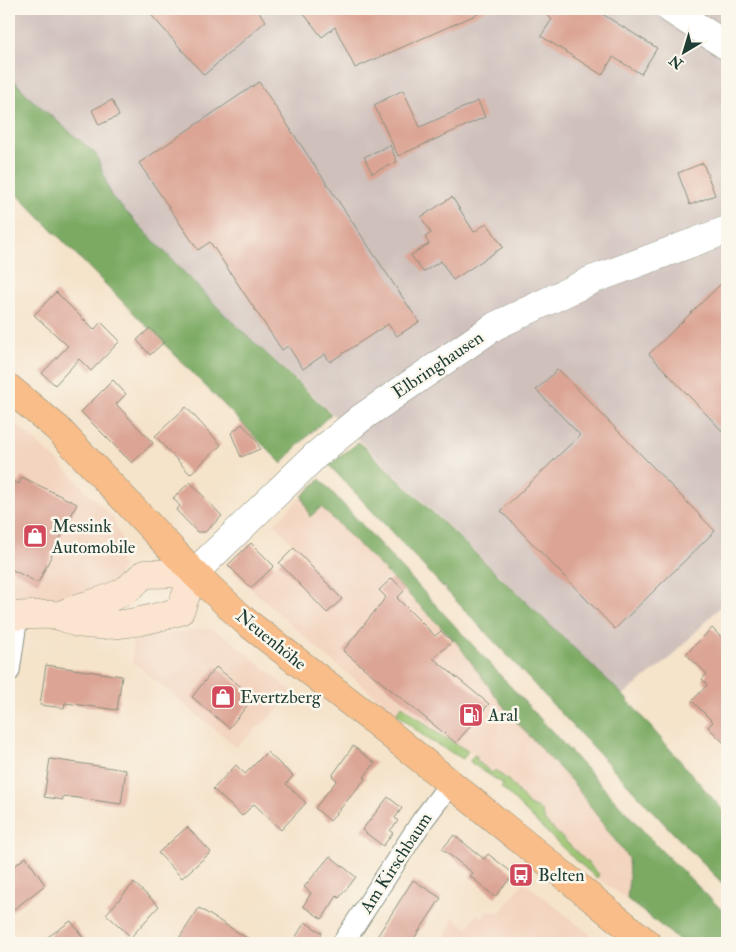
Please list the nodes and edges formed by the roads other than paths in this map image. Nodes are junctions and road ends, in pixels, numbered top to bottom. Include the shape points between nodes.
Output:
1 (670, 9) edge
2 (727, 46) edge
3 (727, 230) edge
4 (9, 388) edge
5 (194, 573) junction
6 (13, 616) edge
7 (59, 616) junction
8 (9, 671) edge
9 (450, 784) junction
10 (343, 943) edge
11 (647, 943) edge

1 - 2 street
3 - 5 street, Elbringhausen via 592,280 495,326 361,418 316,455
4 - 5 main road, Neuenhöhe via 58,428
5 - 7 main road via 144,574 126,590 74,607
5 - 7 main road via 180,611 139,622 77,623
5 - 9 main road, Neuenhöhe via 251,625
6 - 7 main road
6 - 8 street
9 - 10 street, Am Kirschbaum via 422,821
9 - 11 main road, Neuenhöhe

